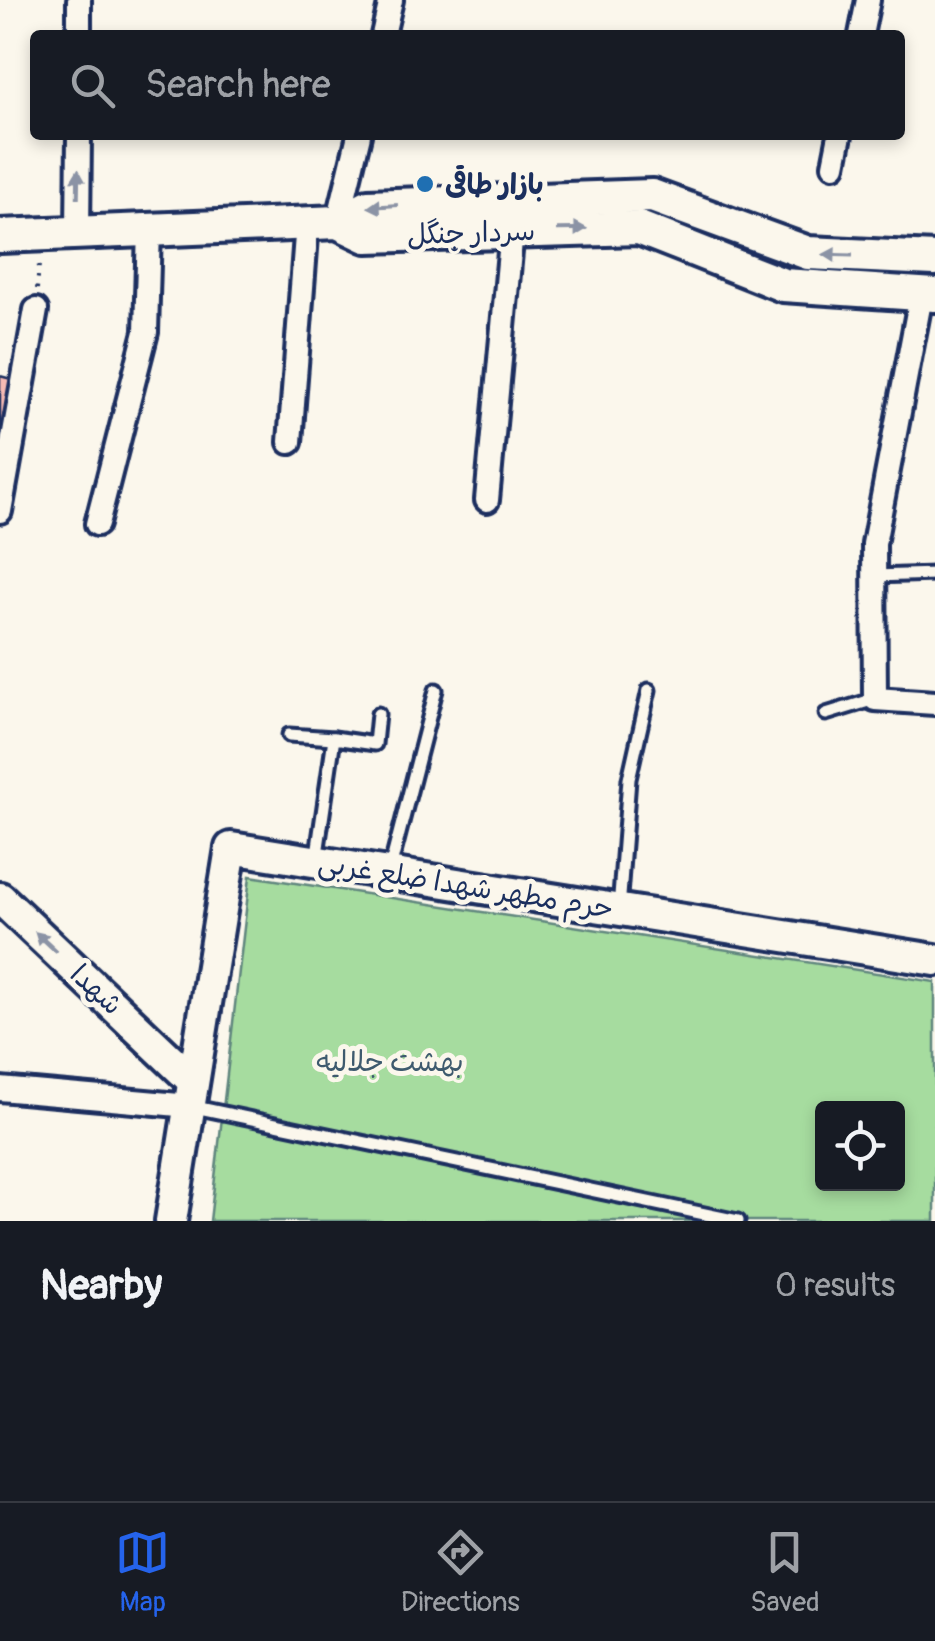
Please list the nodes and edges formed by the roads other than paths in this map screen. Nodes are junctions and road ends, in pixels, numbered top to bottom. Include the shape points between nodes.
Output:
1 (79, 0) edge
2 (391, 0) edge
3 (868, 0) edge
4 (79, 30) edge
5 (384, 30) edge
6 (862, 30) edge
7 (79, 140) edge
8 (357, 140) edge
9 (839, 140) edge
10 (834, 165) dead end
11 (322, 222) junction
12 (149, 230) junction
13 (512, 230) junction
14 (78, 232) junction
15 (0, 236) edge
16 (935, 258) edge
17 (928, 296) edge
18 (36, 310) road end
19 (290, 442) dead end
20 (487, 500) dead end
21 (0, 510) edge
22 (96, 524) dead end
23 (935, 574) edge
24 (875, 576) junction
25 (436, 690) dead end
26 (649, 690) dead end
27 (875, 698) junction
28 (935, 704) edge
29 (378, 714) dead end
30 (826, 714) dead end
31 (290, 735) dead end
32 (334, 738) junction
33 (316, 861) junction
34 (389, 873) junction
35 (0, 898) edge
36 (618, 909) junction
37 (935, 960) edge
38 (0, 1088) edge
39 (192, 1093) junction
40 (172, 1221) edge
41 (738, 1221) edge

1 - 4 street
2 - 5 street
3 - 6 street
14 -> 7 street
8 - 11 street
9 - 10 street
11 - 12 main road, سردار جنگل
11 - 13 main road, سردار جنگل via 367,236
16 -> 11 main road via 808,254 652,196 368,206
11 - 19 street
12 - 14 main road, سردار جنگل
12 - 22 street via 146,332
13 -> 17 main road, سردار جنگل via 639,228 783,285
13 - 20 street
14 - 15 main road, سردار جنگل
17 - 24 street via 874,544
18 - 21 street
23 - 24 lane
24 - 27 street
25 - 34 lane
26 - 36 lane via 629,779
27 - 28 street
27 - 30 lane
29 - 32 lane via 375,744
31 - 32 lane
32 - 33 lane
33 - 34 street, حرم مطهر شهدا ضلع غربی
33 - 39 street, حرم مطهر شهدا ضلع غربی via 230,848
34 - 36 street, حرم مطهر شهدا ضلع غربی
39 -> 35 street, شهدا
36 - 37 street, حرم مطهر شهدا ضلع غربی
38 - 39 street
39 - 40 street
39 - 41 lane

